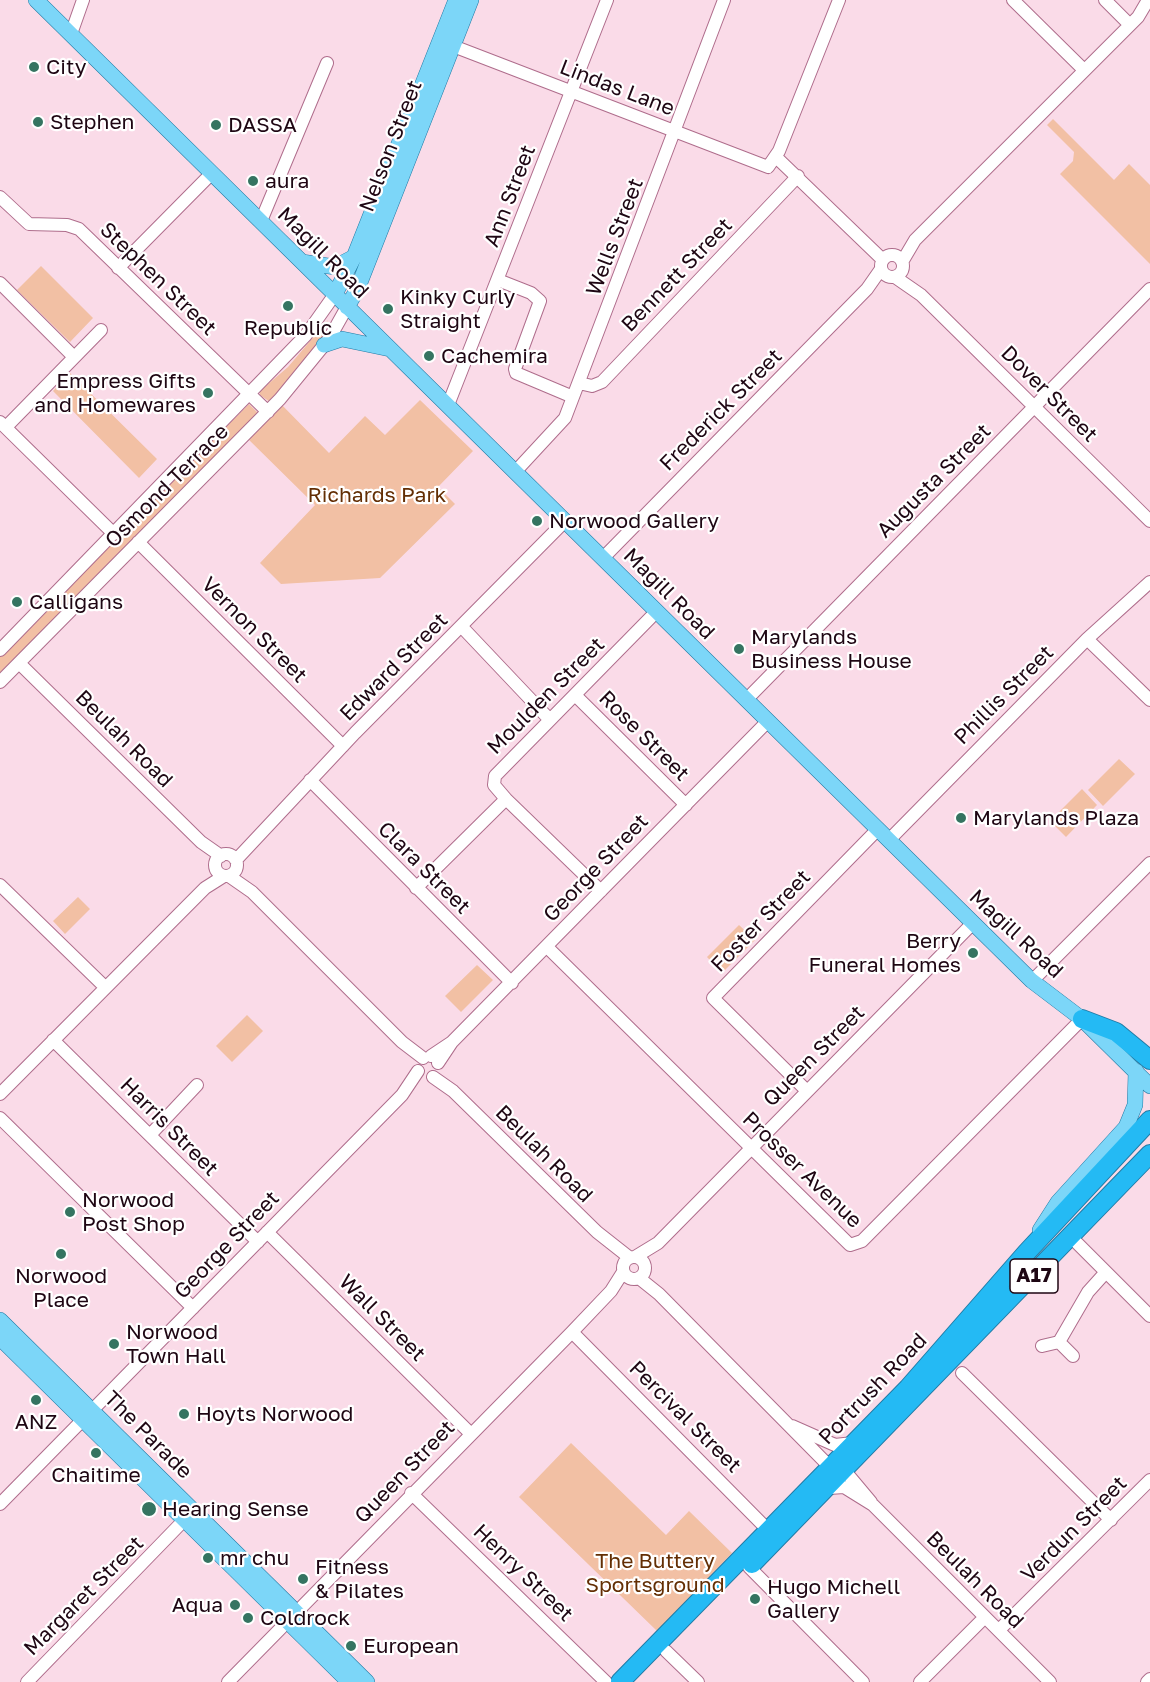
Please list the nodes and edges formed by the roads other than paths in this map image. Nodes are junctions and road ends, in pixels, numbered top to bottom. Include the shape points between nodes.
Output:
1 (36, 0) edge
2 (83, 0) edge
3 (456, 0) edge
4 (471, 0) edge
5 (607, 0) edge
6 (724, 0) edge
7 (839, 0) edge
8 (1013, 0) edge
9 (1105, 0) edge
10 (1148, 0) edge
11 (1150, 4) edge
12 (1150, 12) edge
13 (1134, 21) junction
14 (71, 34) junction
15 (453, 46) junction
16 (327, 63) dead end
17 (1084, 70) junction
18 (571, 92) junction
19 (675, 131) junction
20 (776, 157) junction
21 (212, 172) junction
22 (798, 176) junction
23 (0, 197) edge
24 (261, 221) junction
25 (354, 257) junction
26 (302, 262) junction
27 (892, 267) junction
28 (118, 268) junction
29 (498, 280) junction
30 (0, 283) edge
31 (1150, 289) edge
32 (335, 294) junction
33 (347, 307) junction
34 (101, 330) dead end
35 (324, 345) junction
36 (390, 349) junction
37 (74, 357) junction
38 (579, 383) junction
39 (249, 394) junction
40 (573, 397) junction
41 (448, 405) junction
42 (1034, 407) junction
43 (268, 412) junction
44 (3, 424) edge
45 (515, 472) junction
46 (565, 521) junction
47 (1150, 521) edge
48 (114, 534) junction
49 (138, 542) junction
50 (603, 558) junction
51 (1150, 582) edge
52 (657, 611) junction
53 (461, 626) junction
54 (1087, 639) junction
55 (1, 647) edge
56 (19, 663) junction
57 (0, 682) edge
58 (575, 695) junction
59 (746, 700) junction
60 (1150, 700) edge
61 (550, 720) junction
62 (768, 721) junction
63 (343, 746) junction
64 (310, 780) junction
65 (506, 798) junction
66 (686, 804) junction
67 (883, 834) junction
68 (1150, 863) edge
69 (226, 866) junction
70 (1, 888) edge
71 (416, 888) junction
72 (601, 891) junction
73 (973, 922) junction
74 (547, 947) junction
75 (1032, 981) junction
76 (512, 983) junction
77 (105, 987) junction
78 (1082, 1019) junction
79 (54, 1040) junction
80 (1143, 1066) edge
81 (428, 1067) junction
82 (198, 1085) dead end
83 (1150, 1086) edge
84 (807, 1091) junction
85 (0, 1094) edge
86 (0, 1118) edge
87 (1150, 1120) edge
88 (150, 1135) junction
89 (750, 1148) junction
90 (1150, 1155) edge
91 (267, 1232) junction
92 (1071, 1238) junction
93 (258, 1242) junction
94 (1026, 1253) junction
95 (634, 1268) junction
96 (1106, 1272) junction
97 (193, 1308) junction
98 (1150, 1316) edge
99 (0, 1320) edge
100 (572, 1332) junction
101 (0, 1338) edge
102 (1059, 1342) junction
103 (1042, 1346) dead end
104 (1073, 1356) dead end
105 (962, 1373) dead end
106 (88, 1415) junction
107 (792, 1426) junction
108 (470, 1433) junction
109 (853, 1443) junction
110 (837, 1469) junction
111 (1150, 1480) edge
112 (829, 1488) junction
113 (411, 1493) junction
114 (0, 1504) edge
115 (873, 1505) junction
116 (189, 1515) junction
117 (1111, 1520) junction
118 (770, 1528) junction
119 (749, 1567) junction
120 (292, 1617) junction
121 (985, 1617) junction
122 (999, 1630) junction
123 (666, 1651) junction
124 (27, 1682) edge
125 (228, 1682) edge
126 (349, 1682) edge
127 (367, 1682) edge
128 (606, 1682) edge
129 (620, 1682) edge
130 (636, 1682) edge
131 (698, 1682) edge
132 (863, 1682) edge
133 (920, 1682) edge
134 (1050, 1682) edge

1 - 14 main road, Magill Road
2 - 14 street
3 - 25 main road, Nelson Street
4 - 15 main road, Nelson Street
5 - 18 street, Ann Street
6 - 19 street, Wells Street
7 - 20 street
8 - 17 street
9 - 13 street
10 - 11 street
10 - 13 street, Frederick Street
12 - 13 street, Frederick Street
13 - 17 street, Frederick Street
14 - 21 main road, Magill Road
15 - 18 street, Lindas Lane
15 - 33 main road, Nelson Street
16 - 24 street
17 - 27 street, Frederick Street
18 - 19 street, Lindas Lane
18 - 29 street, Ann Street
19 - 20 street, Lindas Lane via 768,167
19 - 38 street, Wells Street
20 - 22 street, Dover Street
21 - 24 main road, Magill Road
21 - 28 street
22 - 27 street, Dover Street
22 - 38 street, Bennett Street via 602,382 592,386
23 - 28 street, Stephen Street via 29,224 67,225 79,230
24 - 26 main road, Magill Road
25 - 26 main road via 334,267
25 - 32 main road, Nelson Street
26 - 32 main road, Magill Road
27 - 42 street, Dover Street
27 - 50 street, Frederick Street
28 - 39 street, Stephen Street
29 - 40 street via 531,293 540,301 516,372
29 - 41 street, Ann Street
30 - 37 street
31 - 42 street, Augusta Street
32 - 33 main road, Magill Road
32 - 39 street, Osmond Terrace via 306,336
33 - 35 street, Osmond Terrace
33 - 36 main road, Magill Road
34 - 37 street
35 - 36 main road via 342,339
35 - 43 street, Osmond Terrace
36 - 41 main road, Magill Road
37 - 44 street
38 - 40 street, Wells Street
39 - 43 street, Stephen Street
39 - 48 street, Osmond Terrace
40 - 45 street, Wells Street via 562,424
41 - 45 main road, Magill Road
42 - 47 street, Dover Street
42 - 59 street, Augusta Street
43 - 49 street, Osmond Terrace
44 - 48 street
45 - 46 main road, Magill Road
46 - 50 main road, Magill Road
46 - 53 street, Edward Street
48 - 55 street, Osmond Terrace
49 - 56 street, Osmond Terrace
49 - 63 street, Vernon Street
50 - 52 main road, Magill Road
51 - 54 street, Phillis Street
52 - 58 street, Moulden Street
52 - 59 main road, Magill Road
53 - 61 street
53 - 63 street, Edward Street
54 - 60 street
54 - 67 street, Phillis Street
56 - 57 street, Osmond Terrace
56 - 69 street, Beulah Road
58 - 61 street, Moulden Street
58 - 66 street, Rose Street
59 - 62 main road, Magill Road
61 - 65 street, Moulden Street via 495,776 494,785
62 - 66 street, George Street
62 - 67 main road, Magill Road
63 - 64 street, Edward Street
64 - 69 street, Edward Street
64 - 71 street, Clara Street
65 - 71 street
65 - 72 street
66 - 72 street, George Street
67 - 73 main road, Magill Road
67 - 84 street, Foster Street via 713,998
68 - 75 street
69 - 77 street, Edward Street
69 - 81 street, Beulah Road
70 - 77 street
71 - 76 street, Clara Street
72 - 74 street, George Street
73 - 75 main road, Magill Road
73 - 84 street, Queen Street
74 - 76 street, George Street
74 - 89 street, Prosser Avenue
75 - 78 main road, Magill Road
76 - 81 street, George Street
77 - 79 street, Edward Street
78 - 80 highway via 1116,1032
78 - 89 street, Prosser Avenue via 858,1243 846,1243
79 - 85 street, Edward Street
79 - 88 street, Harris Street
80 - 83 main road
80 - 94 main road via 1126,1126 1058,1202
81 - 91 street, George Street
81 - 95 street, Beulah Road via 446,1076 453,1091
82 - 88 street
84 - 89 street, Queen Street
86 - 97 street
87 - 94 highway, Portrush Road / A17
88 - 93 street, Harris Street
89 - 95 street, Queen Street
90 - 92 highway, Portrush Road / A17
91 - 93 street, George Street
91 - 108 street, Wall Street
92 - 96 street
92 - 110 highway, Portrush Road / A17 via 919,1395
93 - 97 street, George Street
94 - 109 highway, Portrush Road / A17 via 908,1388
95 - 100 street, Queen Street
95 - 107 street, Beulah Road
96 - 98 street
96 - 102 street via 1088,1292
97 - 106 street, George Street
99 - 106 main road, The Parade
100 - 108 street, Queen Street
100 - 118 street, Percival Street
101 - 106 main road, The Parade
102 - 103 street
102 - 104 street
105 - 117 street
106 - 114 street, George Street
106 - 116 main road, The Parade
107 - 109 street, Beulah Road via 835,1445
107 - 110 street, Beulah Road via 798,1438
108 - 113 street, Queen Street
109 - 110 highway, Portrush Road / A17
110 - 112 highway, Portrush Road / A17
110 - 115 street, Beulah Road via 862,1489
110 - 118 highway via 784,1522
111 - 117 street, Verdun Street
112 - 115 street, Beulah Road via 844,1487
112 - 119 highway, Portrush Road / A17
113 - 120 street, Queen Street
113 - 128 street, Henry Street
115 - 121 street, Beulah Road
116 - 120 main road, The Parade
116 - 124 street, Margaret Street
117 - 122 street, Verdun Street
118 - 129 highway
119 - 123 highway, Portrush Road / A17
119 - 132 street
120 - 125 street, Queen Street
120 - 126 main road, The Parade
120 - 127 main road, The Parade
121 - 122 street, Beulah Road
121 - 133 street
122 - 134 street, Beulah Road
123 - 130 highway, Portrush Road / A17
123 - 131 street

